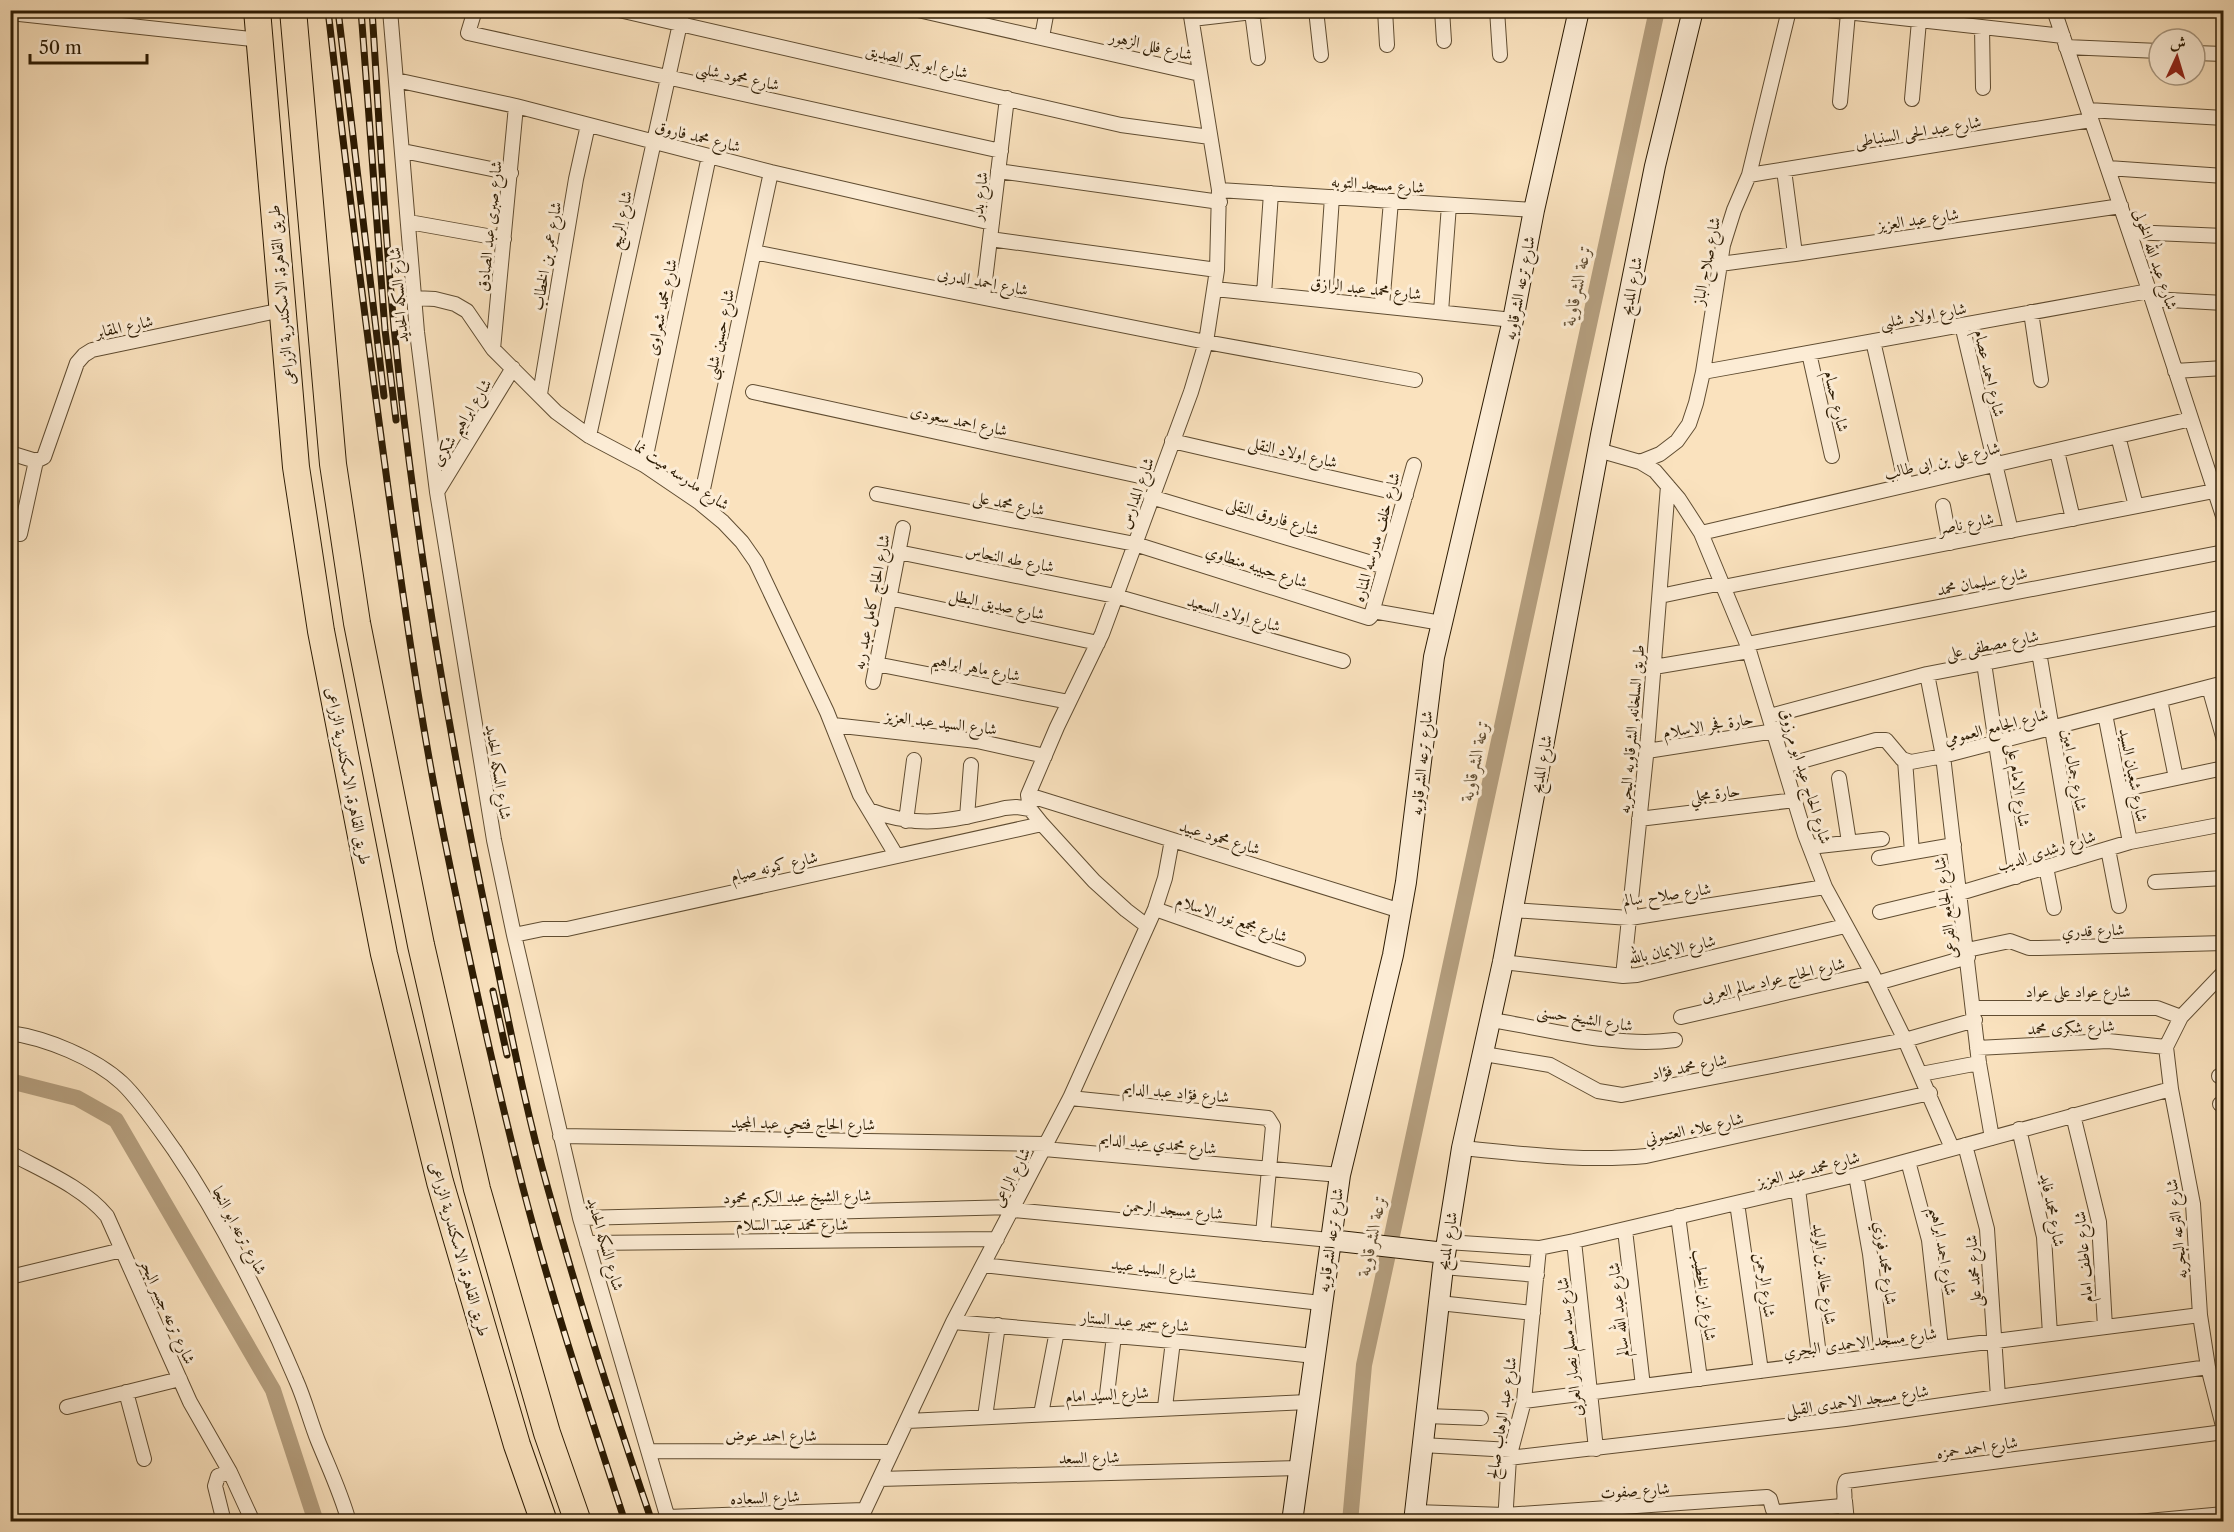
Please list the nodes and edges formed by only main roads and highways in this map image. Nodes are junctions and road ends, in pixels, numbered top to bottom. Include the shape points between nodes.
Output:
1 (257, 10) edge
2 (293, 10) edge
3 (1579, 10) edge
4 (1694, 10) edge
5 (1338, 1241) junction
6 (1445, 1254) junction
7 (1415, 1517) edge
8 (544, 1521) edge
9 (578, 1521) edge
10 (1292, 1521) edge

1 - 8 highway, طريق القاهرة, الاسكندرية الزراعى via 296,467 321,631 384,954 440,1182
2 - 9 highway, طريق القاهرة, الاسكندرية الزراعى via 333,464 357,622 422,945 477,1189 547,1433
3 - 5 main road, شارع ترعه الشرقاويه via 1514,320 1441,623 1393,955 1340,1175
4 - 6 main road, شارع المديح via 1655,166 1598,450 1503,962 1462,1148
5 - 6 main road
5 - 10 main road, شارع ترعه الشرقاويه via 1321,1303
6 - 7 main road, شارع المديح

